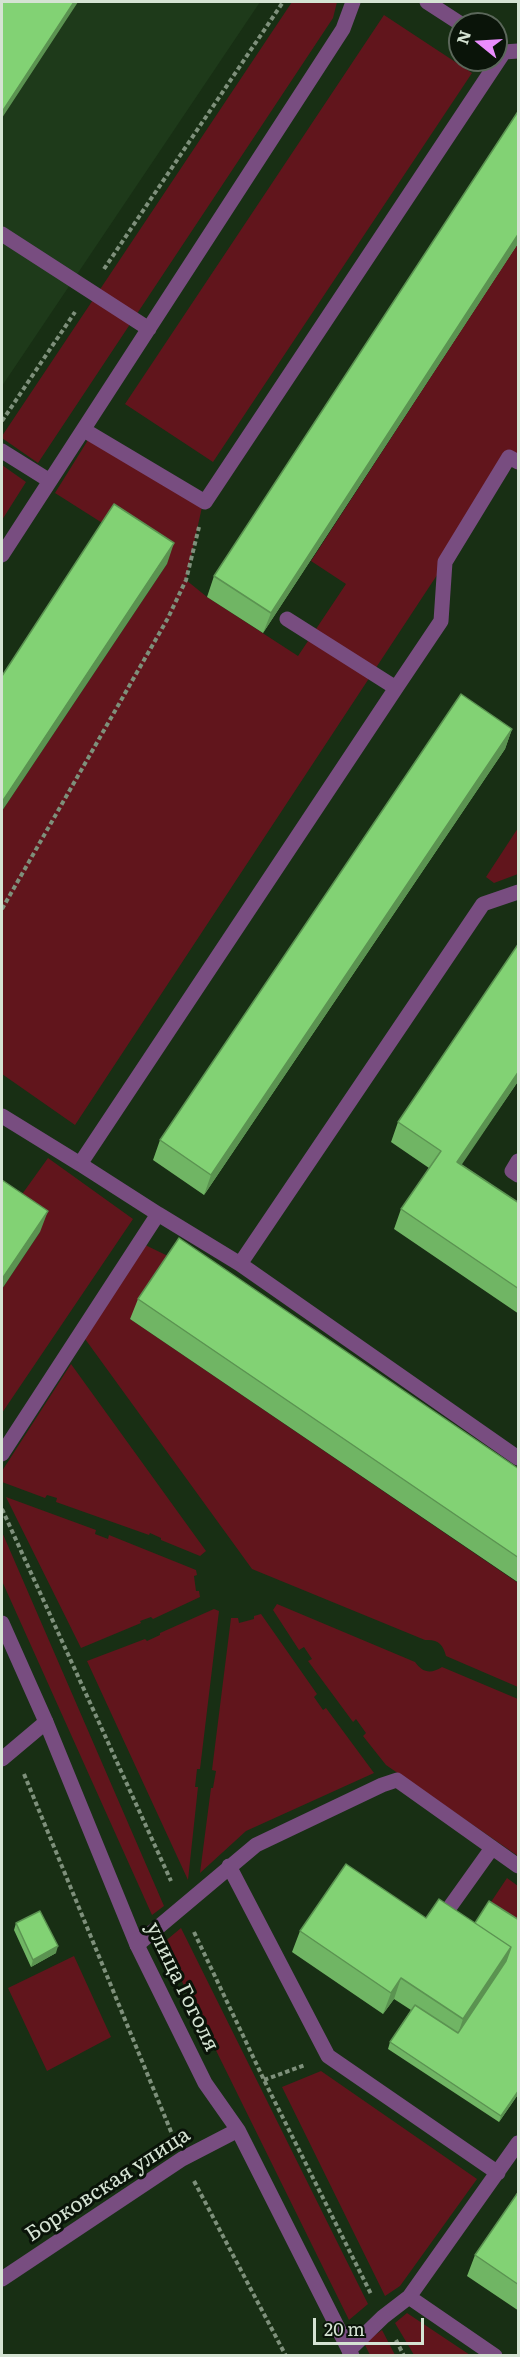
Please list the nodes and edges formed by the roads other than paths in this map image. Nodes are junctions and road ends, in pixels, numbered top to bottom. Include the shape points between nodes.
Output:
1 (353, 2) edge
2 (427, 2) edge
3 (448, 16) edge
4 (491, 72) edge
5 (2, 234) edge
6 (149, 329) junction
7 (84, 430) junction
8 (2, 451) edge
9 (519, 462) edge
10 (50, 482) junction
11 (2, 555) edge
12 (287, 619) edge
13 (396, 688) junction
14 (519, 892) edge
15 (2, 1116) edge
16 (519, 1161) edge
17 (80, 1164) junction
18 (519, 1175) edge
19 (158, 1214) junction
20 (240, 1264) junction
21 (2, 1454) edge
22 (519, 1458) edge
23 (2, 1623) edge
24 (46, 1722) junction
25 (8, 1754) edge
26 (492, 1848) junction
27 (229, 1866) junction
28 (519, 1866) edge
29 (447, 1911) edge
30 (137, 1945) junction
31 (238, 2130) junction
32 (519, 2143) edge
33 (498, 2173) junction
34 (2, 2279) edge
35 (409, 2297) junction
36 (350, 2353) edge
37 (495, 2355) edge

1 - 6 street via 343,29
2 - 3 street
4 - 7 street via 205,502
5 - 6 street
6 - 7 street
7 - 10 street
8 - 10 street
9 - 13 street via 509,457 445,562 441,621
10 - 11 street
12 - 13 street
13 - 17 street
14 - 20 street via 483,904
15 - 17 street
16 - 18 street via 512,1171
17 - 19 street
19 - 20 street
19 - 21 street
20 - 22 street
23 - 24 street, улица Гоголя
24 - 25 street
24 - 30 street, улица Гоголя
26 - 27 street via 397,1780 256,1845
26 - 28 street
26 - 29 street
27 - 30 street
27 - 33 street via 328,2056
30 - 31 street, улица Гоголя via 205,2083
31 - 34 street, Борковская улица via 182,2159
31 - 36 street, улица Гоголя
32 - 33 street
33 - 35 street
35 - 36 street via 383,2317
35 - 37 street

